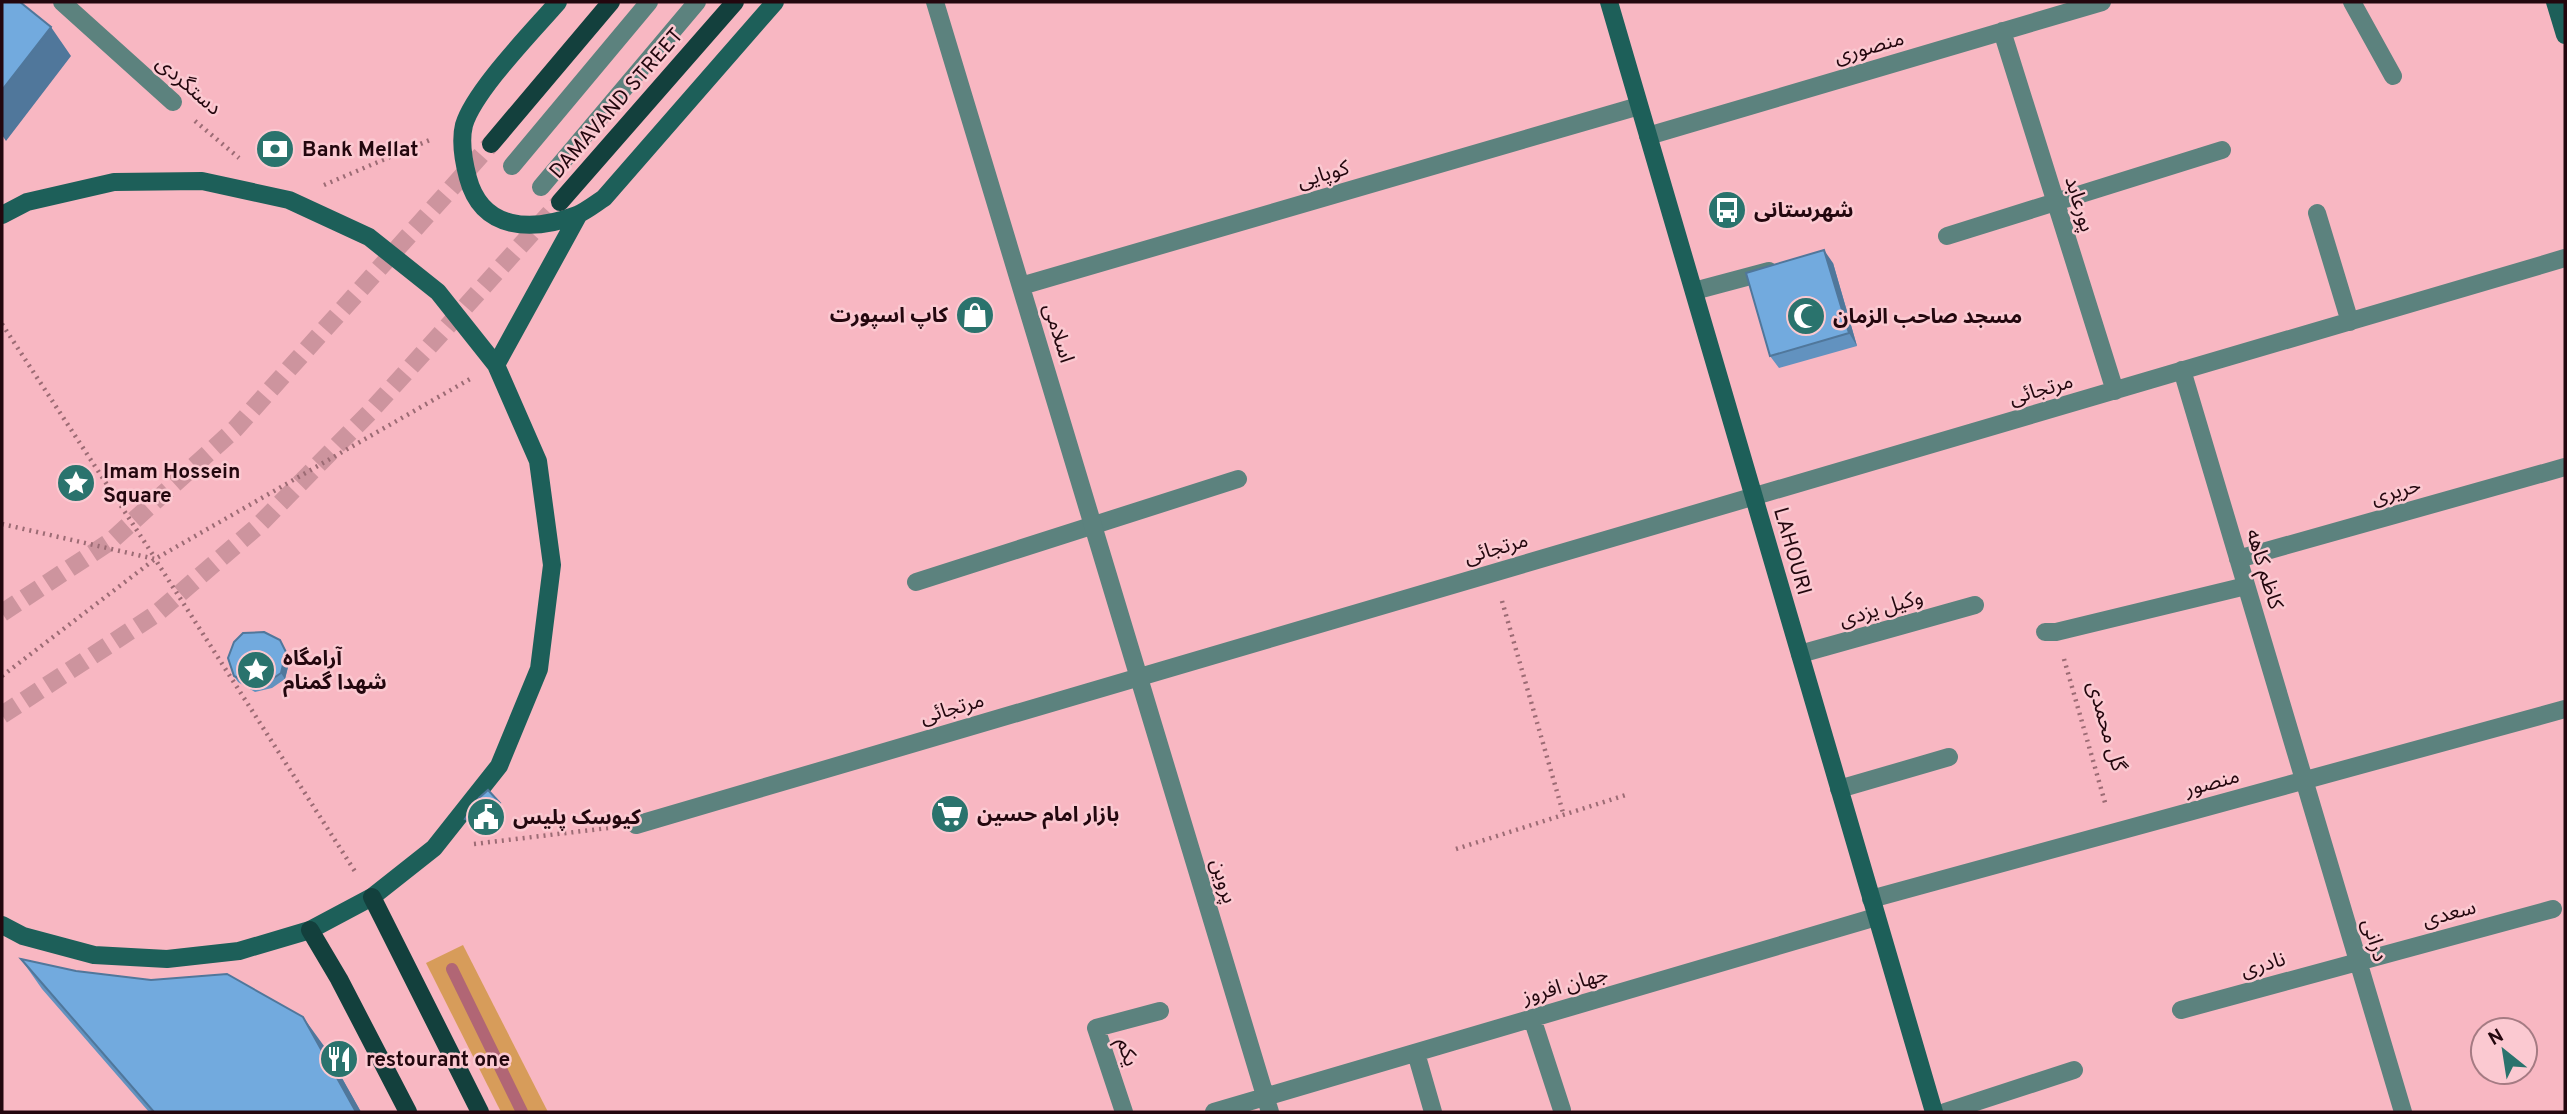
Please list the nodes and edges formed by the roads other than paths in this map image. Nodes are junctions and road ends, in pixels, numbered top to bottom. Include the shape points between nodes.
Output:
1 (62, 2) edge
2 (558, 2) edge
3 (611, 2) edge
4 (649, 2) edge
5 (697, 2) edge
6 (735, 2) edge
7 (775, 2) edge
8 (934, 2) edge
9 (1611, 2) edge
10 (2102, 2) edge
11 (2352, 2) edge
12 (2560, 10) edge
13 (2002, 31) junction
14 (2565, 35) edge
15 (2393, 76) dead end
16 (173, 102) road end
17 (1639, 106) junction
18 (1648, 136) junction
19 (491, 144) tunnel mouth
20 (2222, 150) dead end
21 (512, 166) dead end
22 (541, 187) dead end
23 (2055, 200) junction
24 (560, 202) tunnel mouth
25 (2317, 213) dead end
26 (579, 214) junction
27 (2, 215) edge
28 (1947, 236) dead end
29 (2565, 258) edge
30 (1787, 266) edge
31 (1021, 286) junction
32 (1694, 291) junction
33 (2350, 322) junction
34 (496, 365) junction
35 (2182, 370) junction
36 (2115, 391) junction
37 (2565, 467) edge
38 (1238, 479) dead end
39 (1754, 496) junction
40 (1093, 527) junction
41 (2238, 559) junction
42 (916, 582) dead end
43 (2246, 586) junction
44 (1975, 605) dead end
45 (2051, 632) road end
46 (1800, 654) junction
47 (1139, 677) junction
48 (2565, 709) edge
49 (1949, 757) dead end
50 (2304, 780) junction
51 (1839, 789) junction
52 (636, 825) road end
53 (372, 897) junction
54 (1871, 899) junction
55 (2553, 909) dead end
56 (1876, 917) junction
57 (2, 925) edge
58 (310, 930) junction
59 (2357, 961) junction
60 (2181, 1010) dead end
61 (1160, 1011) dead end
62 (1532, 1018) junction
63 (1416, 1053) junction
64 (2074, 1070) dead end
65 (1268, 1105) edge
66 (1562, 1110) dead end
67 (408, 1112) edge
68 (480, 1112) edge
69 (1124, 1112) edge
70 (1214, 1112) edge
71 (1433, 1112) edge
72 (1934, 1112) edge
73 (1945, 1112) edge
74 (2403, 1112) edge

1 - 16 street, دستگردی
2 - 26 main road via 483,90 464,126 464,163 472,196 495,218 521,226
3 - 19 main road
4 - 21 street
5 - 22 street
6 - 24 main road, DAMAVAND STREET
7 - 26 main road via 604,198
8 - 31 street, اسلامی
9 - 17 main road, LAHOURI
10 - 13 street, منصوری
11 - 15 street
12 - 14 main road
13 - 18 street, منصوری
13 - 23 street, پورعابد
17 - 18 main road, LAHOURI
17 - 31 street, کوپایی
18 - 32 main road, LAHOURI
20 - 23 street
23 - 28 street
23 - 36 street, پورعابد
25 - 33 street
26 - 34 main road
27 - 34 main road via 27,202 114,182 202,181 289,200 369,237 428,284
29 - 33 street, مرتجائی
30 - 32 street
31 - 40 street, اسلامی
32 - 39 main road, LAHOURI
33 - 35 street, مرتجائی
34 - 53 main road via 540,474 552,565 539,669 499,766 433,848
35 - 36 street, مرتجائی
35 - 41 street, کاظم کاهه
36 - 39 street, مرتجائی
37 - 41 street, حریری
38 - 40 street
39 - 46 main road, LAHOURI
39 - 47 street, مرتجائی
40 - 42 street
40 - 47 street, اسلامی
41 - 43 street, کاظم کاهه
43 - 45 street
43 - 50 street, کاظم کاهه
44 - 46 street, وکیل یزدی
46 - 51 main road, LAHOURI
47 - 52 street, مرتجائی
47 - 65 street, پروین
48 - 50 street, منصور
49 - 51 street
50 - 54 street, منصور
50 - 59 street, درانی
51 - 54 main road, LAHOURI
53 - 58 main road
53 - 68 main road
54 - 56 main road, LAHOURI
55 - 59 street, سعدی
56 - 62 street, جهان افروز
56 - 72 main road, LAHOURI
57 - 58 main road via 23,936 94,955 167,960 239,951
58 - 67 main road
59 - 60 street, نادری
59 - 74 street, درانی
61 - 69 street, یکم via 1096,1028
62 - 63 street, جهان افروز
62 - 66 street
63 - 65 street, جهان افروز
63 - 71 street
64 - 73 street
65 - 70 street, جهان افروز

